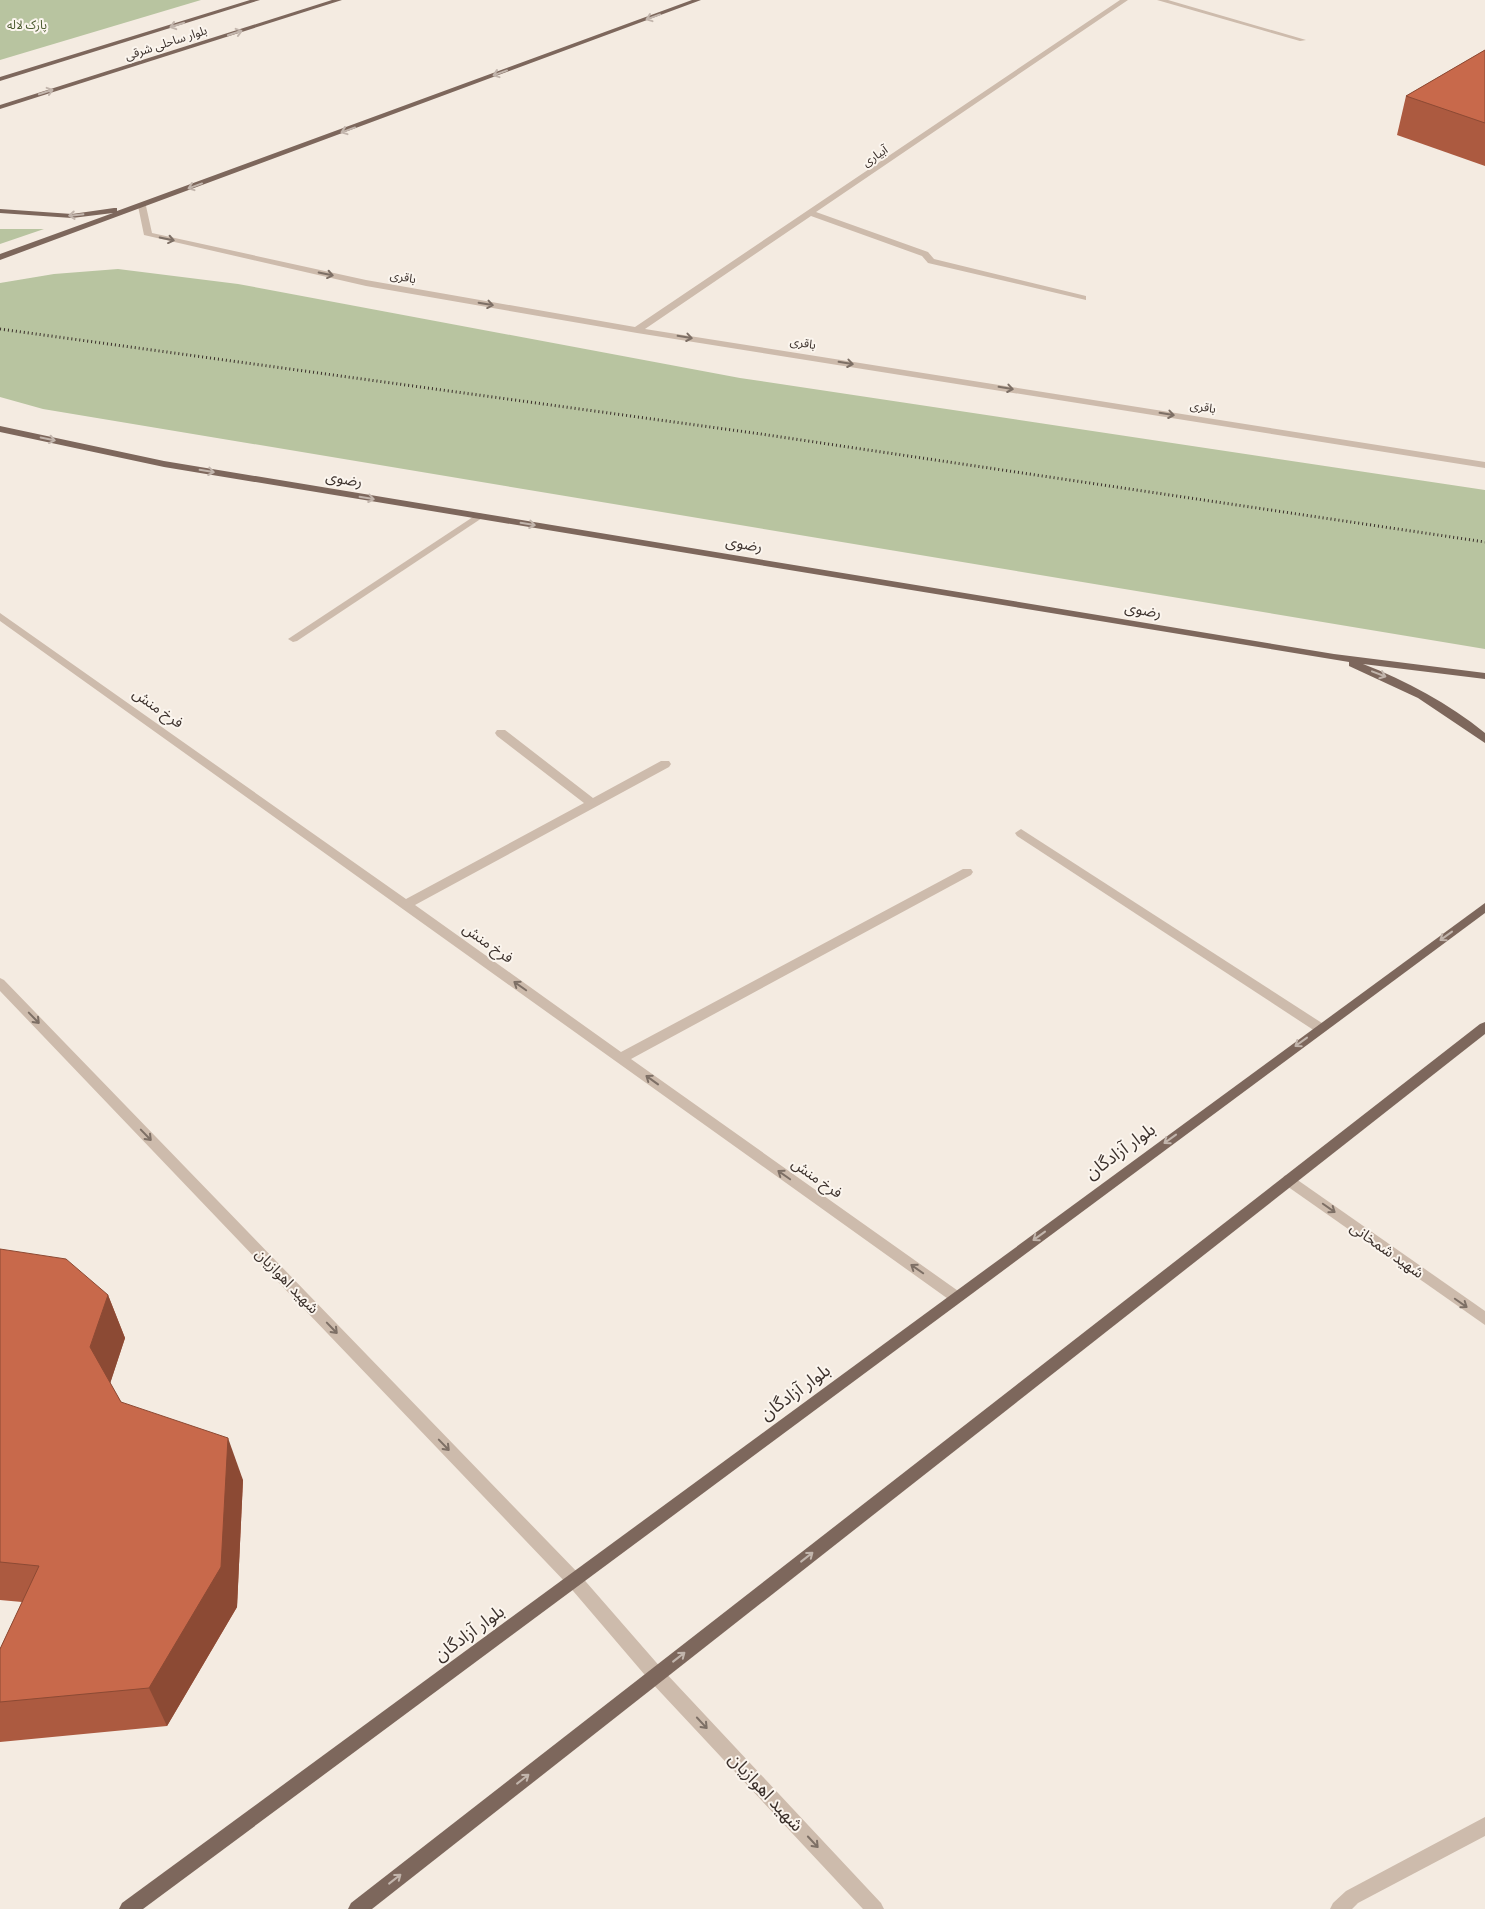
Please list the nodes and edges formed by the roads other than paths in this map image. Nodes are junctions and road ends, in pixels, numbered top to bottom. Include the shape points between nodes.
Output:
1 (257, 0) edge
2 (339, 0) edge
3 (698, 0) edge
4 (1125, 0) edge
5 (1160, 0) edge
6 (1302, 40) dead end
7 (0, 80) edge
8 (0, 107) edge
9 (142, 206) junction
10 (0, 211) edge
11 (810, 213) junction
12 (0, 257) edge
13 (1083, 298) dead end
14 (637, 330) junction
15 (0, 429) edge
16 (1485, 465) edge
17 (480, 516) junction
18 (0, 616) edge
19 (293, 639) dead end
20 (1334, 657) junction
21 (1485, 676) edge
22 (501, 733) dead end
23 (1485, 739) edge
24 (665, 764) dead end
25 (592, 804) junction
26 (1021, 833) dead end
27 (967, 872) dead end
28 (406, 905) junction
29 (1485, 907) edge
30 (0, 983) edge
31 (1485, 1027) edge
32 (1320, 1028) junction
33 (620, 1058) junction
34 (1289, 1180) junction
35 (956, 1297) junction
36 (1485, 1320) edge
37 (574, 1580) junction
38 (656, 1675) junction
39 (1485, 1826) edge
40 (128, 1909) edge
41 (357, 1909) edge
42 (875, 1909) edge
43 (1339, 1909) edge

1 -> 7 main road, بلوار ساحلی شرقی
8 -> 2 main road, بلوار ساحلی شرقی
3 -> 9 main road
4 - 11 street, آبیاری
5 - 6 street
9 -> 10 main road via 72,216
9 - 12 main road
9 -> 14 street, باقری via 148,235 366,283
11 - 13 street via 925,254 932,261
11 - 14 street, آبیاری
14 -> 16 street, باقری
15 -> 17 main road, رضوی via 164,464
17 - 19 street
17 -> 20 main road, رضوی
18 - 28 street, فرخ منش
20 - 21 main road, رضوی
20 -> 23 main road via 1398,681 1456,714
22 - 25 street
24 - 25 street
25 - 28 street
26 - 32 street
27 - 33 street
33 -> 28 street, فرخ منش
29 -> 32 main road, بلوار آزادگان
30 -> 37 street, شهید اهوازیان
31 - 34 main road
32 -> 35 main road, بلوار آزادگان
35 -> 33 street, فرخ منش
34 -> 36 street, شهید شمخانی
38 -> 34 main road
35 - 37 main road, بلوار آزادگان
37 - 38 street, شهید اهوازیان
37 - 40 main road, بلوار آزادگان
41 -> 38 main road
38 -> 42 street, شهید اهوازیان
39 - 43 street via 1352,1897

